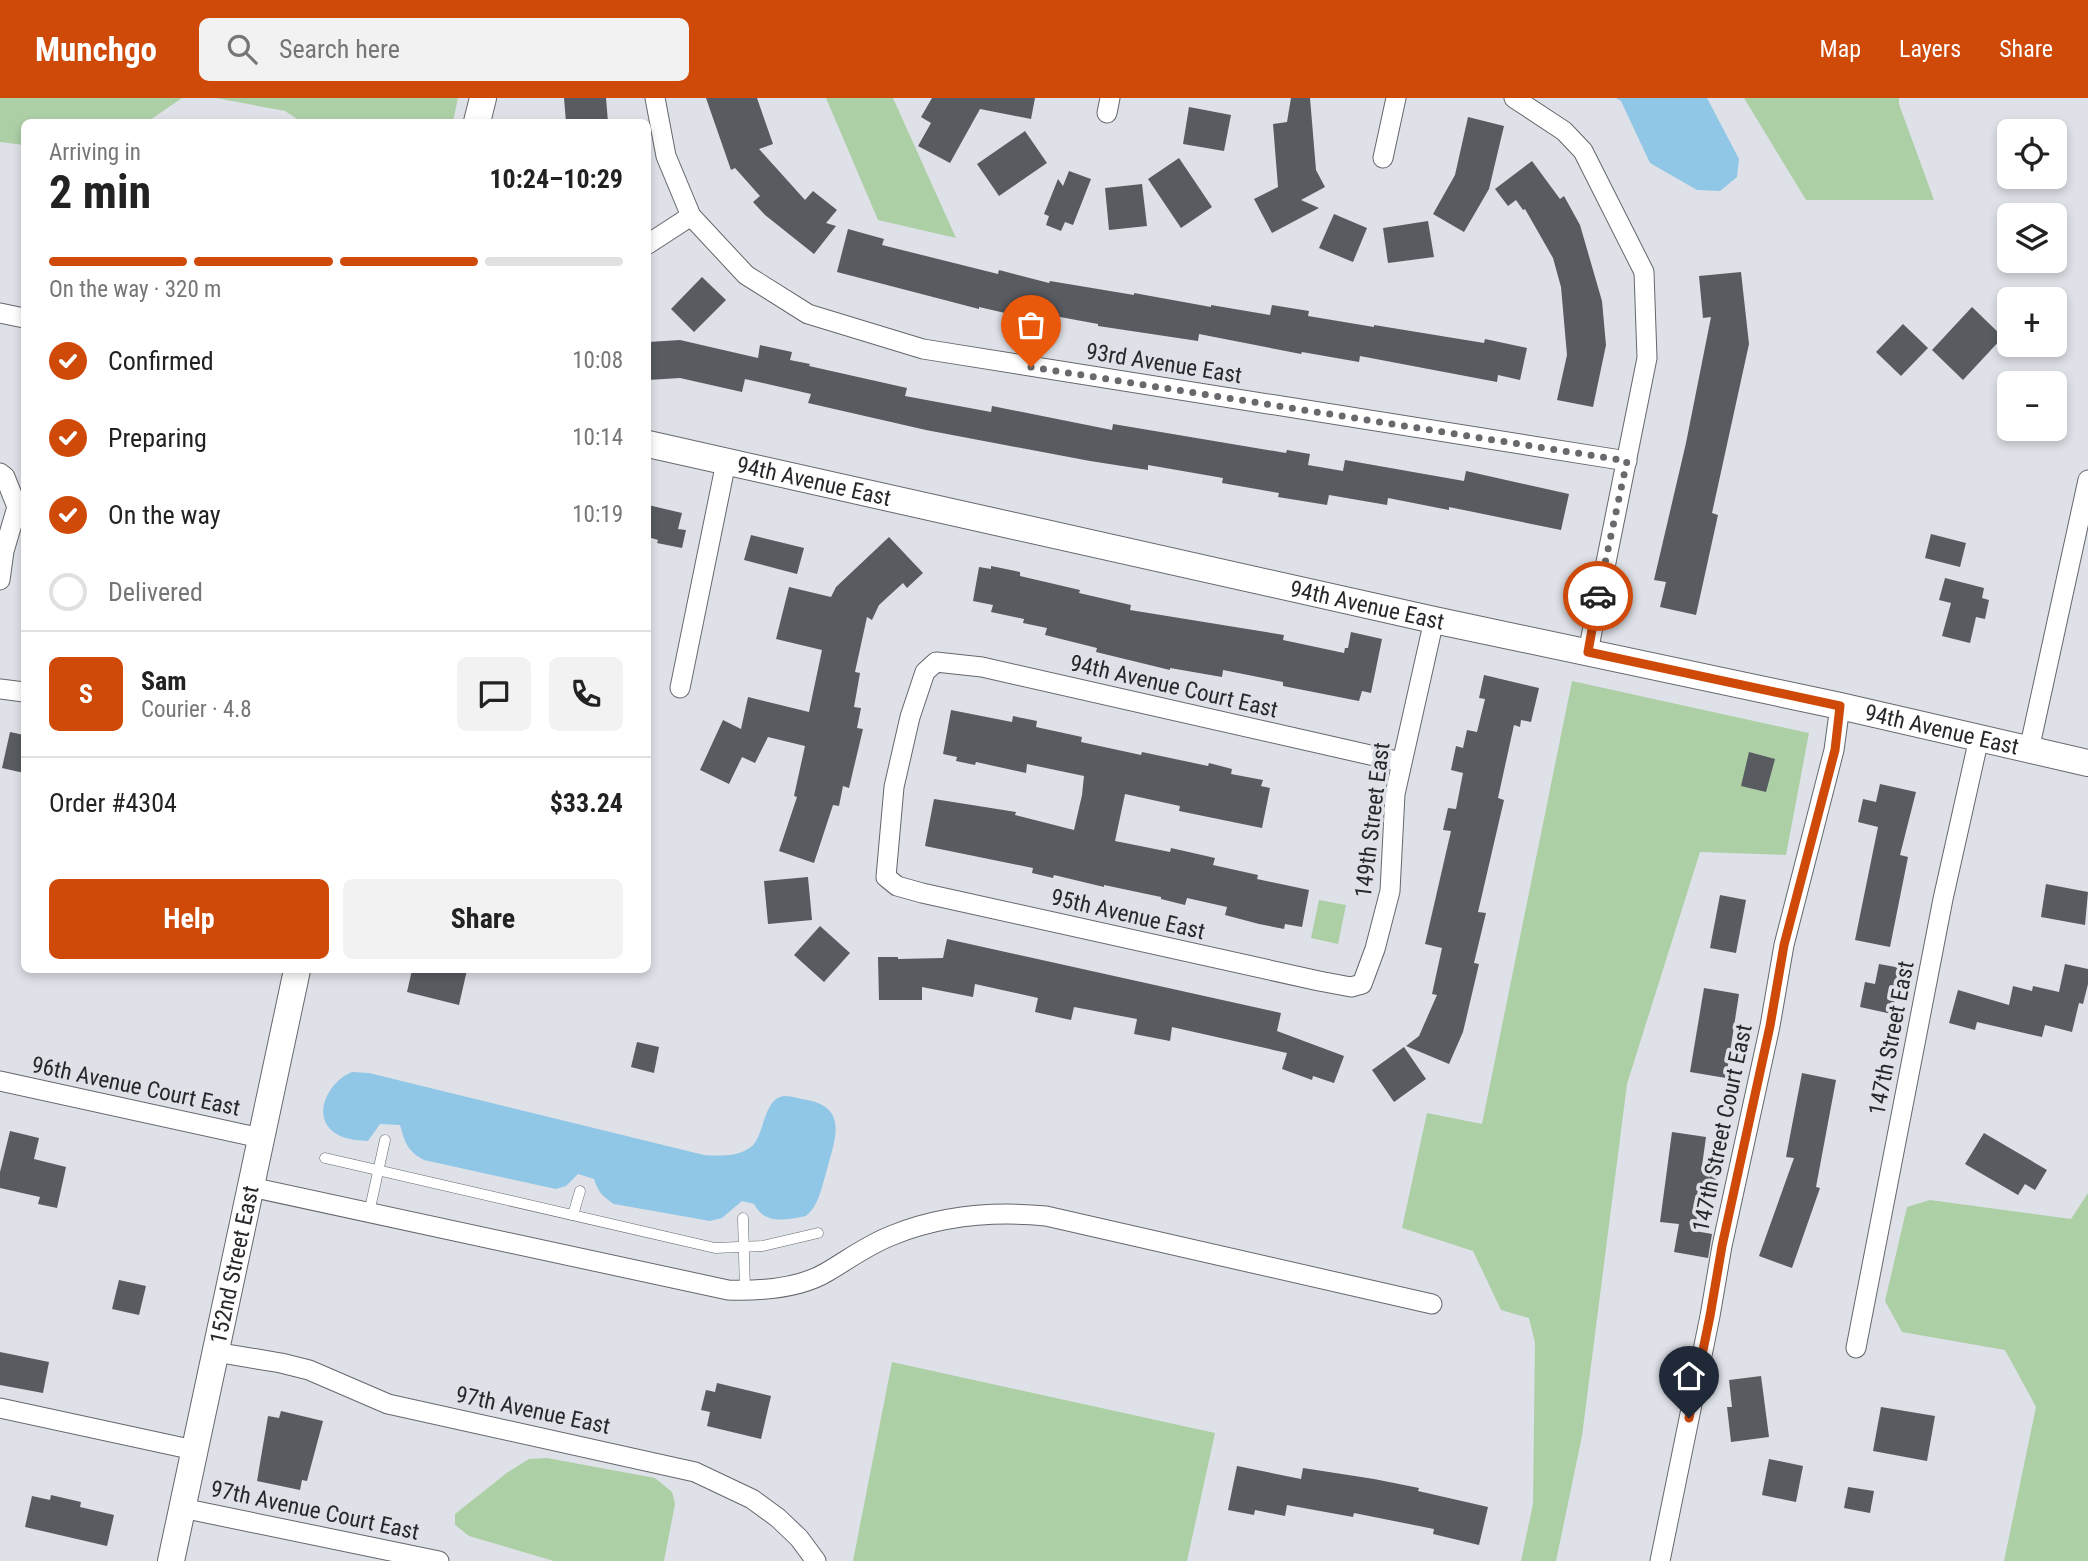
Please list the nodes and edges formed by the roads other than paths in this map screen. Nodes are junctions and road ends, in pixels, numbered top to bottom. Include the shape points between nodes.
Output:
1 (483, 98) edge
2 (655, 98) edge
3 (1396, 98) edge
4 (1514, 98) edge
5 (478, 119) edge
6 (1383, 158) dead end
7 (691, 216) junction
8 (651, 242) edge
9 (0, 313) edge
10 (21, 317) edge
11 (651, 445) edge
12 (1627, 461) junction
13 (726, 462) junction
14 (0, 473) edge
15 (2088, 480) edge
16 (0, 580) edge
17 (1434, 620) junction
18 (1588, 652) junction
19 (680, 688) dead end
20 (0, 689) edge
21 (21, 692) edge
22 (1840, 706) junction
23 (1979, 738) junction
24 (2029, 750) junction
25 (1401, 762) junction
26 (2088, 763) edge
27 (886, 877) joint
28 (296, 973) edge
29 (1362, 984) joint
30 (0, 1081) edge
31 (261, 1138) junction
32 (385, 1140) dead end
33 (325, 1158) dead end
34 (378, 1170) junction
35 (251, 1187) junction
36 (580, 1191) dead end
37 (369, 1213) junction
38 (573, 1215) junction
39 (743, 1218) dead end
40 (818, 1233) dead end
41 (744, 1248) junction
42 (745, 1291) junction
43 (1432, 1304) dead end
44 (1856, 1348) dead end
45 (215, 1352) junction
46 (0, 1408) edge
47 (194, 1450) junction
48 (182, 1508) junction
49 (171, 1561) edge
50 (439, 1561) edge
51 (816, 1561) edge
52 (1660, 1561) edge

1 - 5 main road
2 - 7 street via 666,156
3 - 6 street
4 - 12 street via 1563,131 1583,151 1644,272 1647,358
7 - 8 street
7 - 12 street, 93rd Avenue East via 746,275 808,314 922,349
9 - 10 street
11 - 13 main road, 94th Avenue East
12 - 18 street
13 - 17 main road, 94th Avenue East
13 - 19 street
14 - 16 street via 17,507
15 - 24 street
17 - 18 main road, 94th Avenue East
17 - 25 street, 149th Street East
18 - 22 main road, 94th Avenue East
20 - 21 street
22 - 23 main road, 94th Avenue East
22 - 52 street, 147th Street Court East via 1835,750 1784,945
23 - 24 main road, 94th Avenue East
23 - 44 street, 147th Street East
24 - 26 main road, 94th Avenue East
25 - 27 street, 94th Avenue Court East via 982,667 936,662 925,672 910,717 894,787
25 - 29 street, 149th Street East via 1390,891
27 - 29 street, 95th Avenue East via 897,886 922,893 1319,981 1352,987
28 - 31 main road, 152nd Street East
30 - 31 street, 96th Avenue Court East
31 - 35 main road, 152nd Street East
32 - 34 lane
33 - 34 lane
34 - 37 lane
34 - 38 lane
35 - 37 street
35 - 45 main road, 152nd Street East
36 - 38 lane
37 - 42 street via 710,1288
38 - 41 lane via 715,1248
39 - 41 lane
40 - 41 lane
41 - 42 lane
42 - 43 street via 805,1281 916,1226 967,1215 1020,1214 1046,1216
45 - 47 main road, 152nd Street East
45 - 51 street, 97th Avenue East via 309,1370 388,1404 695,1472 769,1511
46 - 47 street
47 - 48 main road, 152nd Street East
48 - 49 main road, 152nd Street East
48 - 50 street, 97th Avenue Court East

